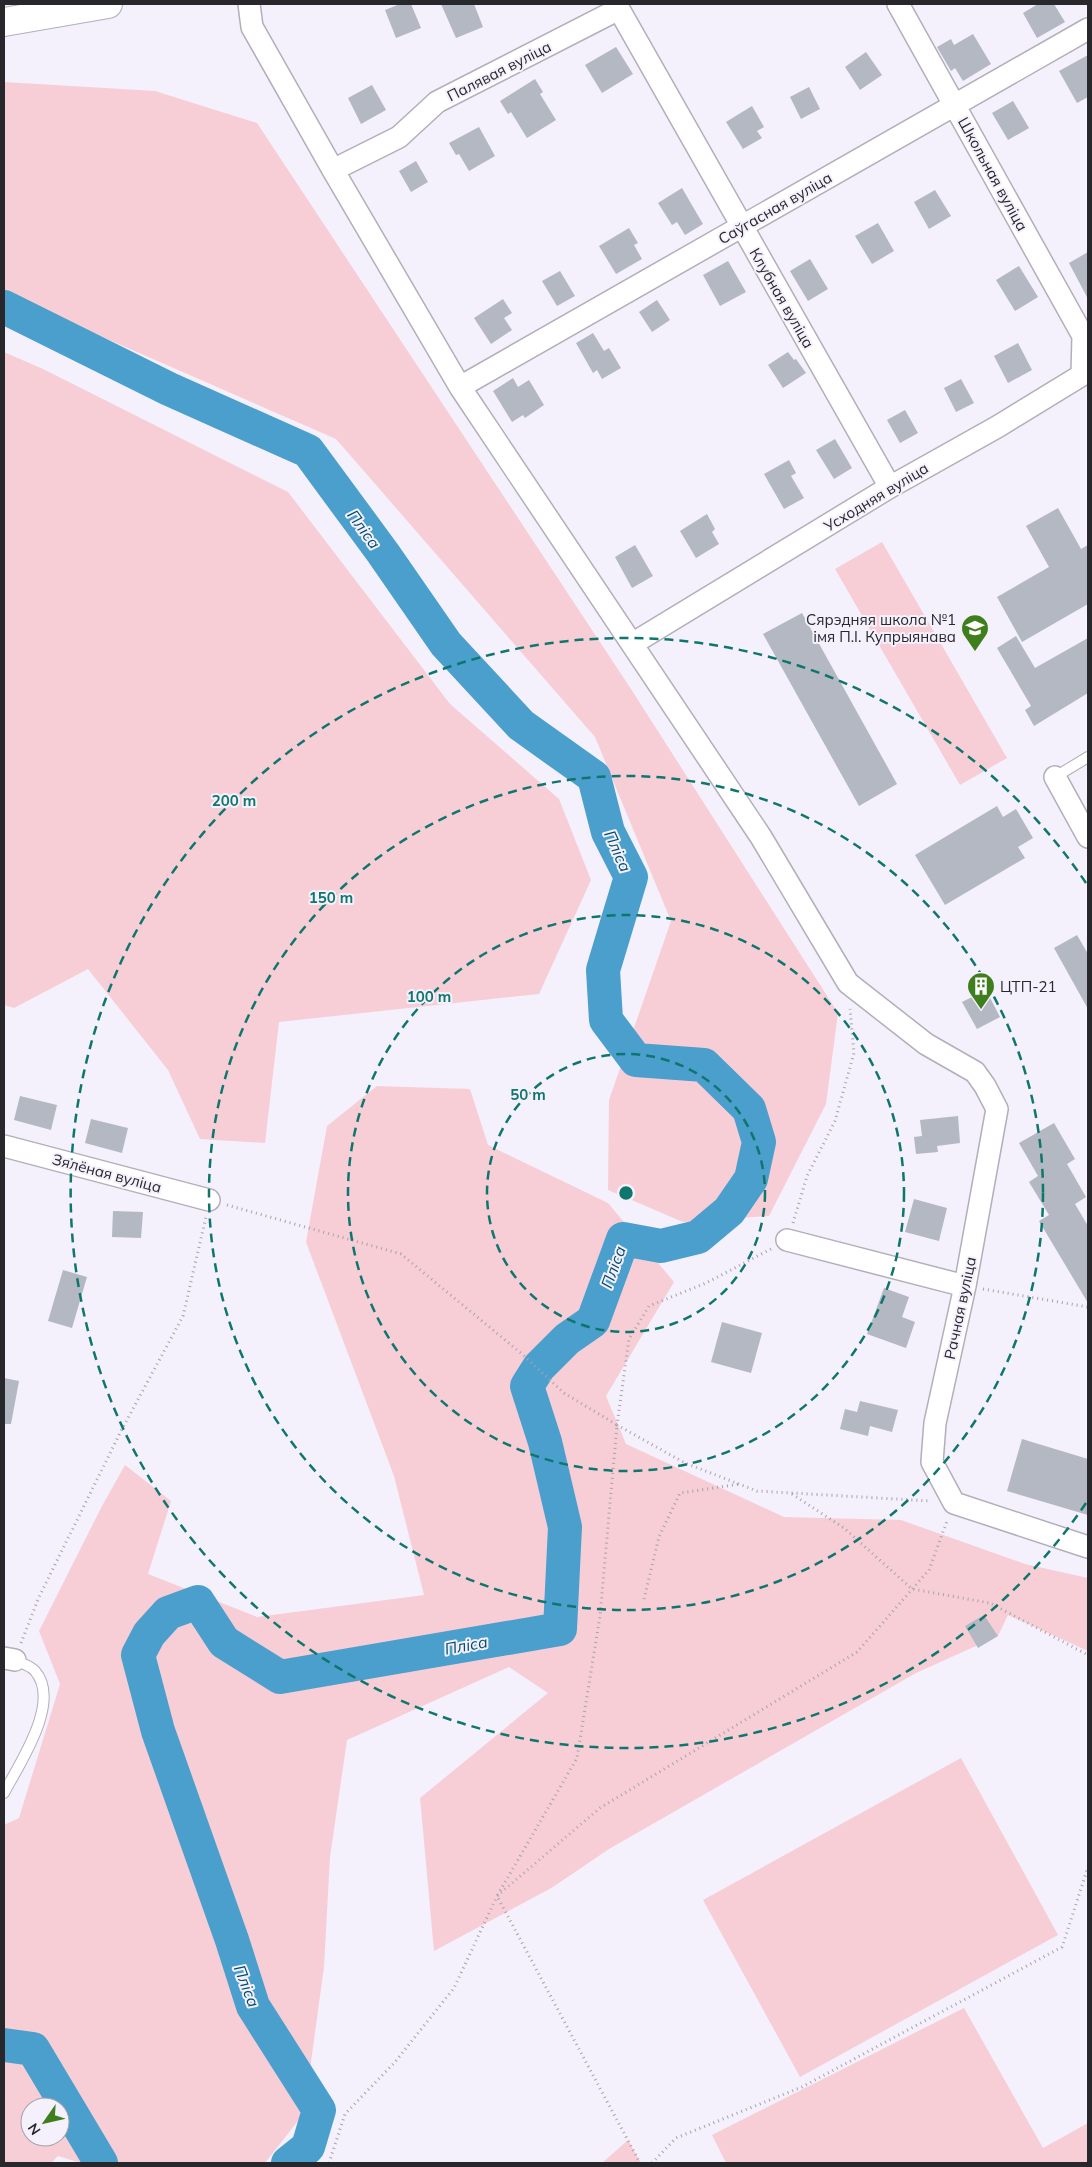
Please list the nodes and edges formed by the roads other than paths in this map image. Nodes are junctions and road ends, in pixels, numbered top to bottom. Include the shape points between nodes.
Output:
1 (108, 4) edge
2 (249, 4) edge
3 (898, 4) edge
4 (618, 7) edge
5 (4, 22) edge
6 (1088, 29) edge
7 (954, 105) junction
8 (333, 170) junction
9 (742, 227) junction
10 (1087, 338) edge
11 (460, 387) junction
12 (890, 487) junction
13 (632, 644) junction
14 (1088, 757) edge
15 (1055, 777) joint
16 (1088, 837) edge
17 (4, 1146) edge
18 (209, 1200) road end
19 (787, 1240) road end
20 (965, 1286) junction
21 (1088, 1547) edge
22 (9, 1659) edge
23 (4, 1793) edge

1 - 5 street
2 - 8 street via 252,27
3 - 7 street, Школьная вуліца
4 - 8 street, Палявая вуліца via 437,102 399,137
4 - 9 street, Клубная вуліца
6 - 7 street, Саўгасная вуліца
7 - 9 street, Саўгасная вуліца
7 - 10 street, Школьная вуліца
8 - 11 street
9 - 11 street, Саўгасная вуліца
9 - 12 street, Клубная вуліца
10 - 12 street, Усходняя вуліца via 1082,376
11 - 13 street
12 - 13 street, Усходняя вуліца
13 - 20 street, Рачная вуліца via 761,837 848,983 926,1044 975,1072 997,1109
14 - 15 lane
15 - 16 street
17 - 18 street, Зялёная вуліца
19 - 20 street
20 - 21 street, Рачная вуліца via 935,1423 932,1462 954,1503
22 - 23 lane via 35,1670 44,1689 42,1713 31,1743

